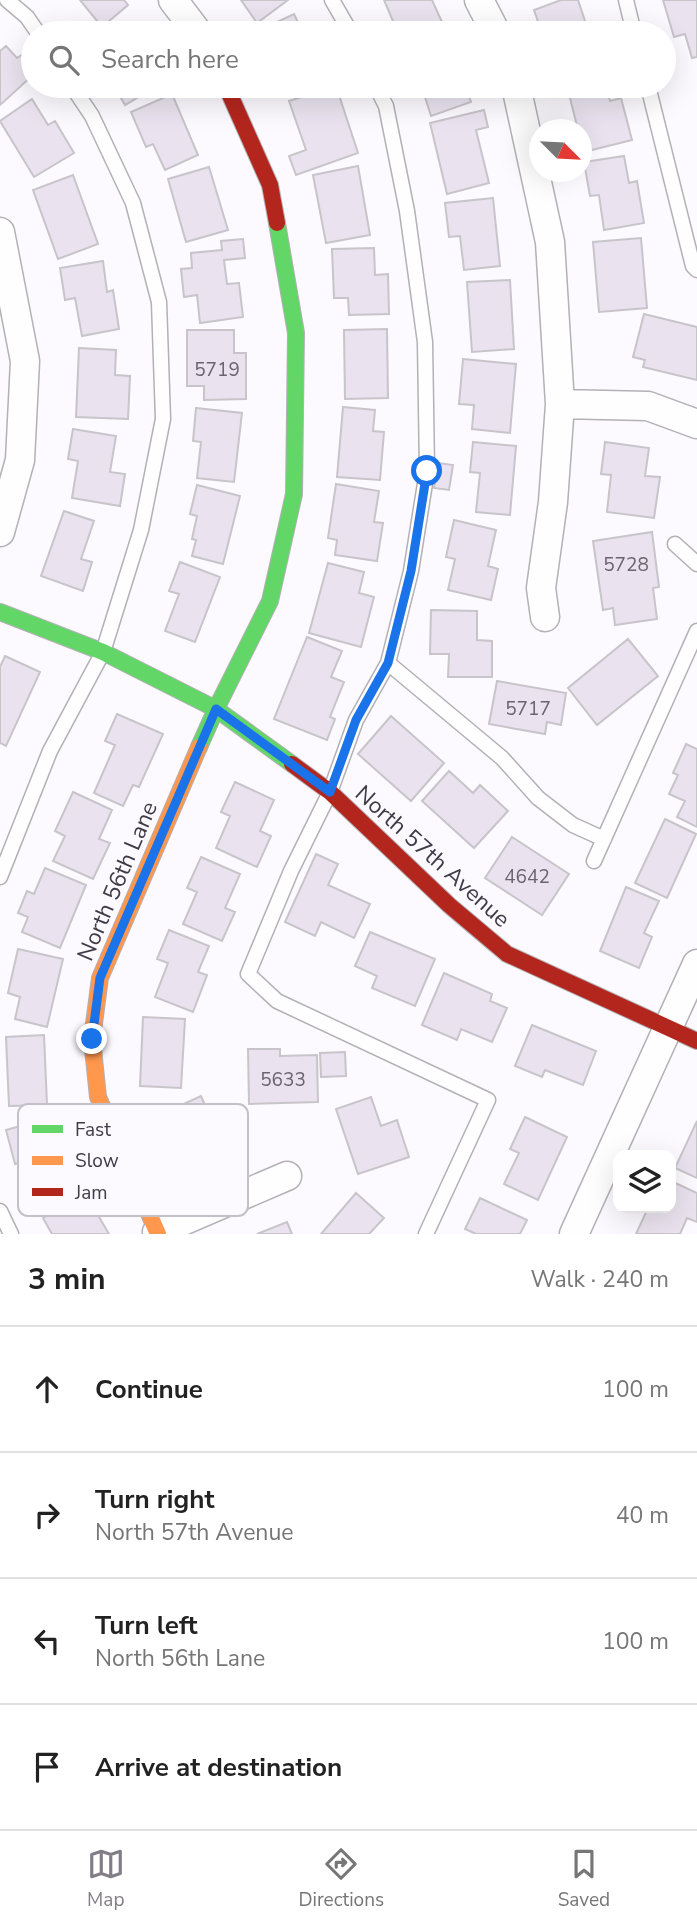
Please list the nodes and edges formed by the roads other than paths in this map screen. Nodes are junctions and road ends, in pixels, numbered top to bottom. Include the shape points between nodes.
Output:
1 (7, 0) edge
2 (173, 0) edge
3 (332, 0) edge
4 (479, 0) edge
5 (626, 0) edge
6 (30, 21) edge
7 (189, 21) edge
8 (344, 21) edge
9 (490, 21) edge
10 (631, 21) edge
11 (80, 98) edge
12 (231, 98) edge
13 (382, 98) edge
14 (519, 98) edge
15 (651, 98) edge
16 (0, 232) edge
17 (697, 270) edge
18 (560, 404) junction
19 (697, 424) edge
20 (0, 532) edge
21 (674, 544) dead end
22 (697, 564) edge
23 (0, 612) edge
24 (545, 617) dead end
25 (697, 631) edge
26 (103, 652) junction
27 (388, 663) junction
28 (216, 709) junction
29 (330, 792) junction
30 (604, 839) junction
31 (594, 860) dead end
32 (0, 877) edge
33 (697, 964) edge
34 (667, 1029) junction
35 (697, 1041) edge
36 (101, 1104) edge
37 (287, 1176) dead end
38 (248, 1193) edge
39 (0, 1211) edge
40 (150, 1216) edge
41 (196, 1216) edge
42 (158, 1233) edge
43 (11, 1234) edge
44 (426, 1234) edge
45 (573, 1234) edge

1 - 6 lane
2 - 7 street
3 - 8 lane
4 - 9 street
5 - 10 lane
11 - 26 lane via 133,204 159,302 163,419 141,530
12 - 28 street, North 56th Lane via 270,185 296,333 294,494 270,601
13 - 27 lane via 407,211 425,342 427,471 411,571
14 - 18 street via 550,242
15 - 17 lane via 692,266
16 - 20 street via 25,361 20,460
18 - 19 street via 648,406
18 - 24 street via 541,588
21 - 22 lane
23 - 26 street, North 57th Avenue
25 - 30 lane
26 - 28 street, North 57th Avenue
26 - 32 lane via 50,751
27 - 29 lane via 356,720
27 - 30 lane via 502,758 538,797 573,825
28 - 29 street, North 57th Avenue
28 - 36 street, North 56th Lane via 100,978 92,1039
29 - 34 street, North 57th Avenue via 507,954
29 - 44 lane via 248,974 277,1001 488,1100
30 - 31 lane
33 - 34 street
34 - 35 street, North 57th Avenue
34 - 45 street
37 - 38 street
39 - 43 lane
40 - 42 street, North 56th Lane
41 - 42 street

